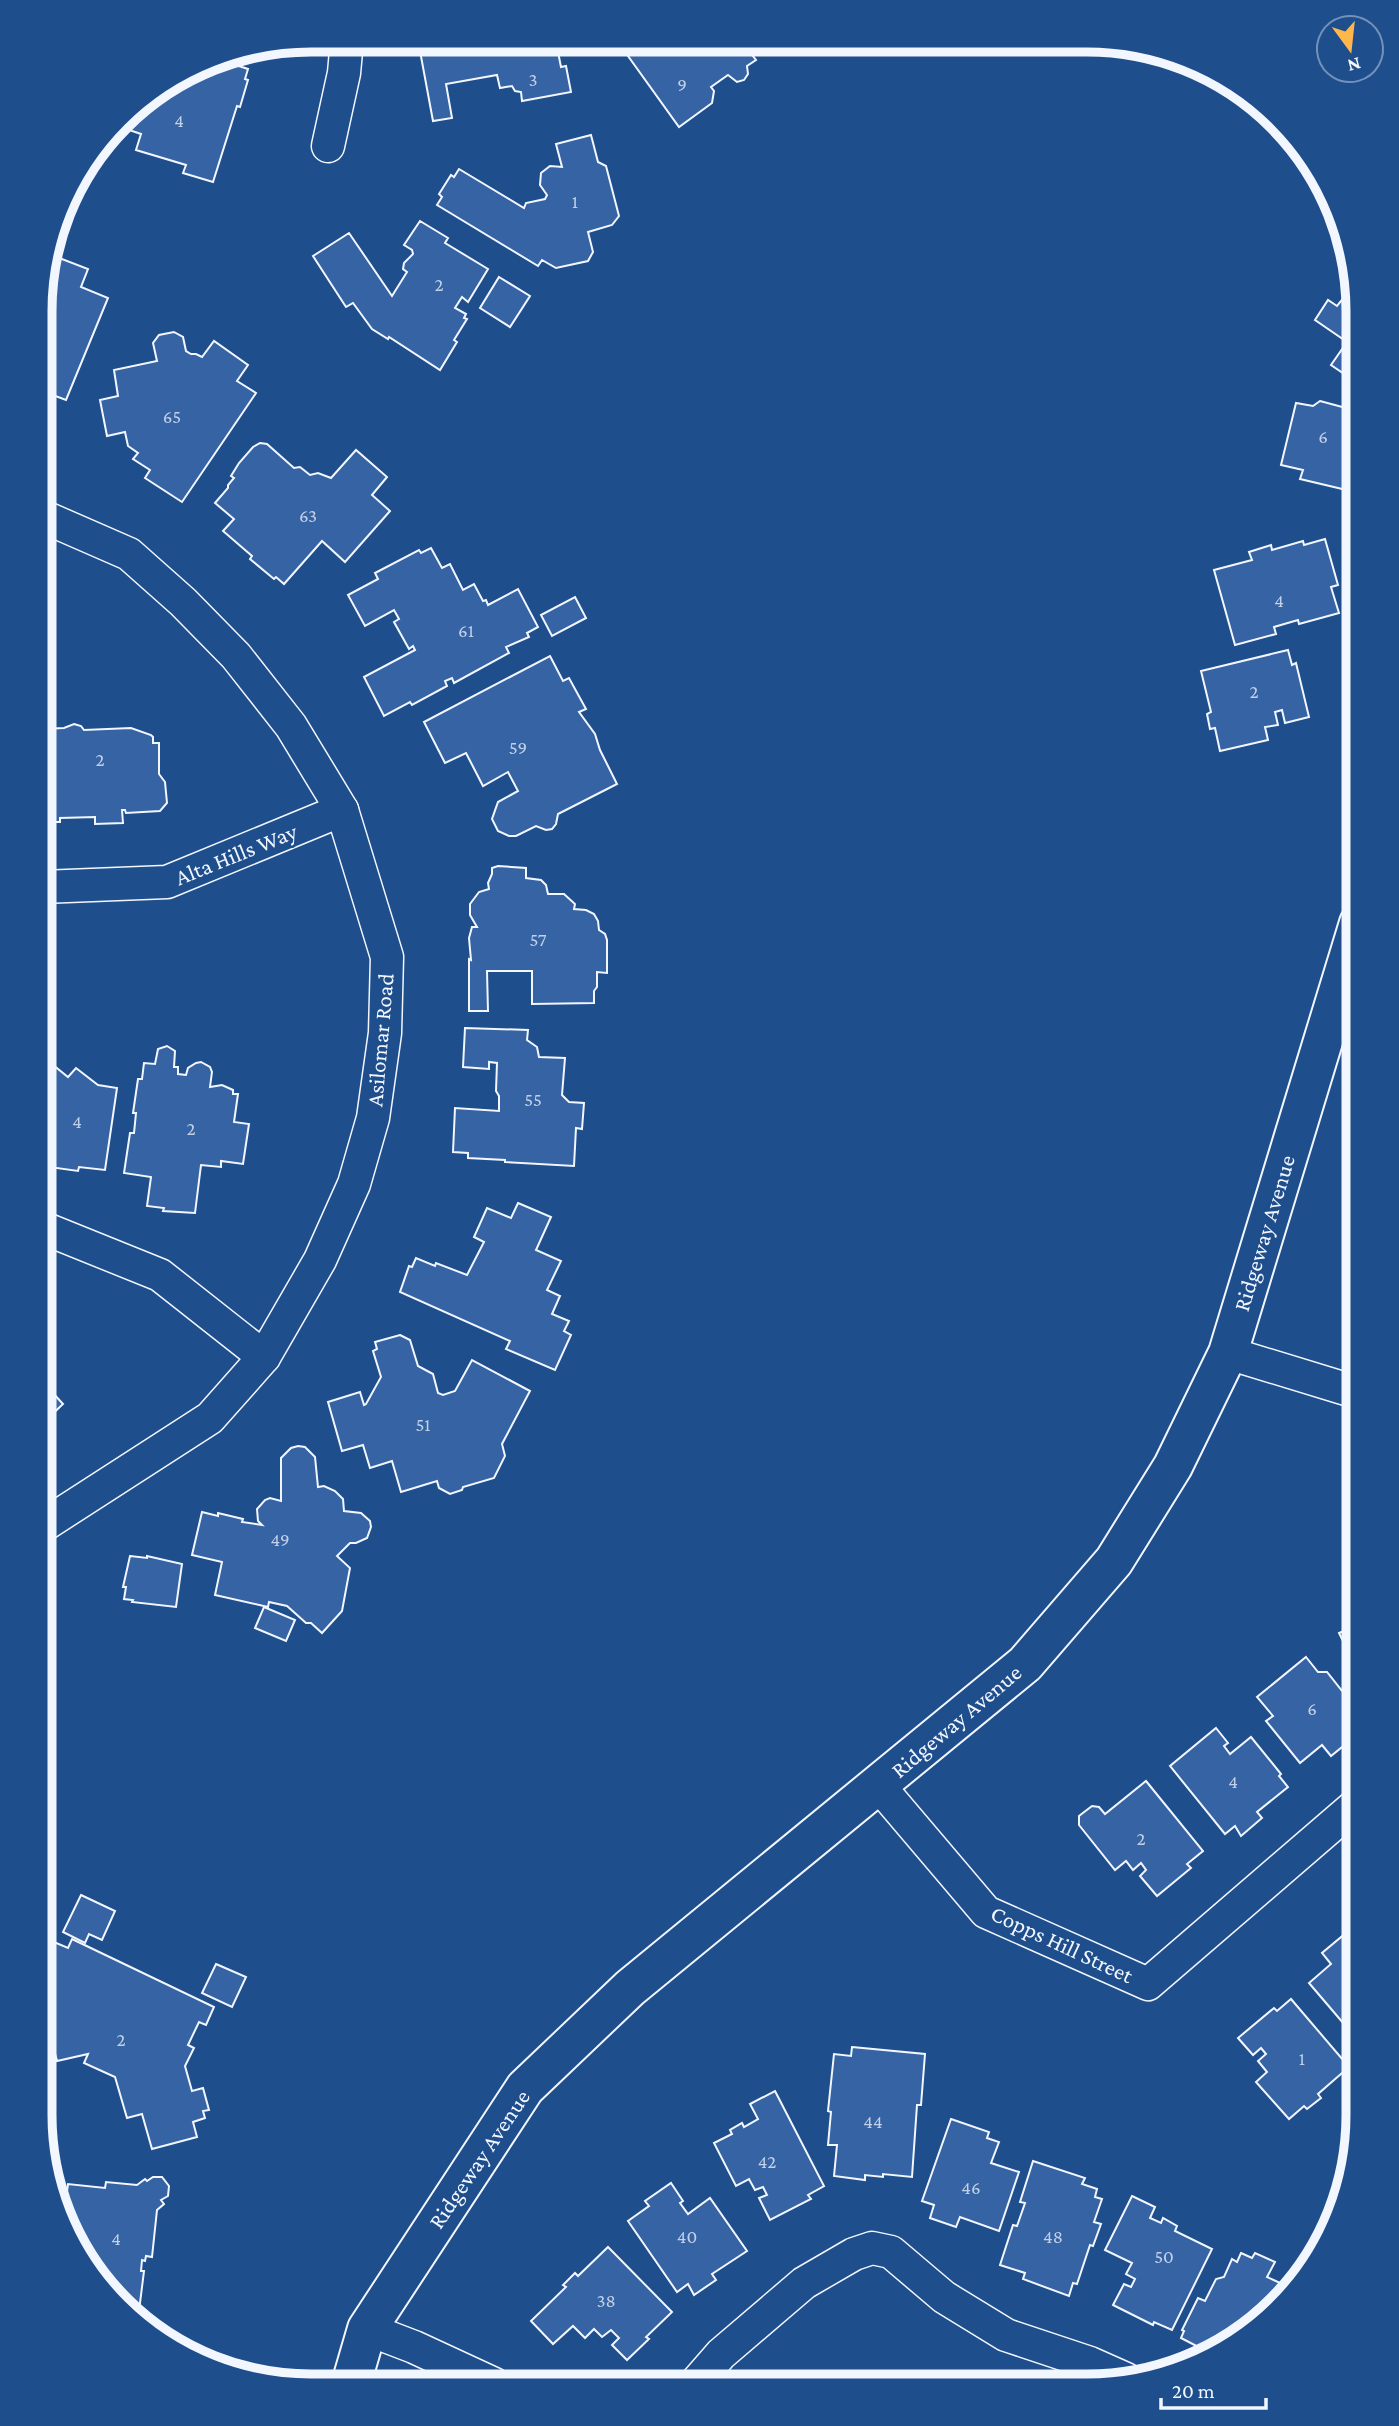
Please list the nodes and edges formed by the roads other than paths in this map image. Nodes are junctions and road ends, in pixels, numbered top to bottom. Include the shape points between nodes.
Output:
1 (346, 52) edge
2 (328, 146) dead end
3 (52, 520) edge
4 (342, 810) junction
5 (52, 887) edge
6 (1347, 962) edge
7 (52, 1231) edge
8 (1228, 1353) junction
9 (264, 1357) junction
10 (1347, 1389) edge
11 (52, 1520) edge
12 (879, 1786) junction
13 (1347, 1812) edge
14 (366, 2329) junction
15 (1111, 2372) edge
16 (354, 2374) edge
17 (472, 2374) edge
18 (704, 2374) edge

1 - 2 street
3 - 4 street, Asilomar Road via 129,554 183,602 236,656 291,726
4 - 5 street, Alta Hills Way via 167,882
4 - 9 street, Asilomar Road via 387,957 384,1033 373,1118 354,1184 320,1260
6 - 8 street, Ridgeway Avenue
7 - 9 street via 160,1275
8 - 10 street
8 - 12 street, Ridgeway Avenue via 1173,1466 1114,1560 1025,1664
9 - 11 street, Asilomar Road via 210,1418
12 - 13 street, Copps Hill Street via 986,1912 1148,1984
12 - 14 street, Ridgeway Avenue via 630,1988 524,2088
14 - 16 street, Ridgeway Avenue
14 - 17 street
15 - 18 street via 1006,2335 944,2297 891,2252 872,2248 804,2283

